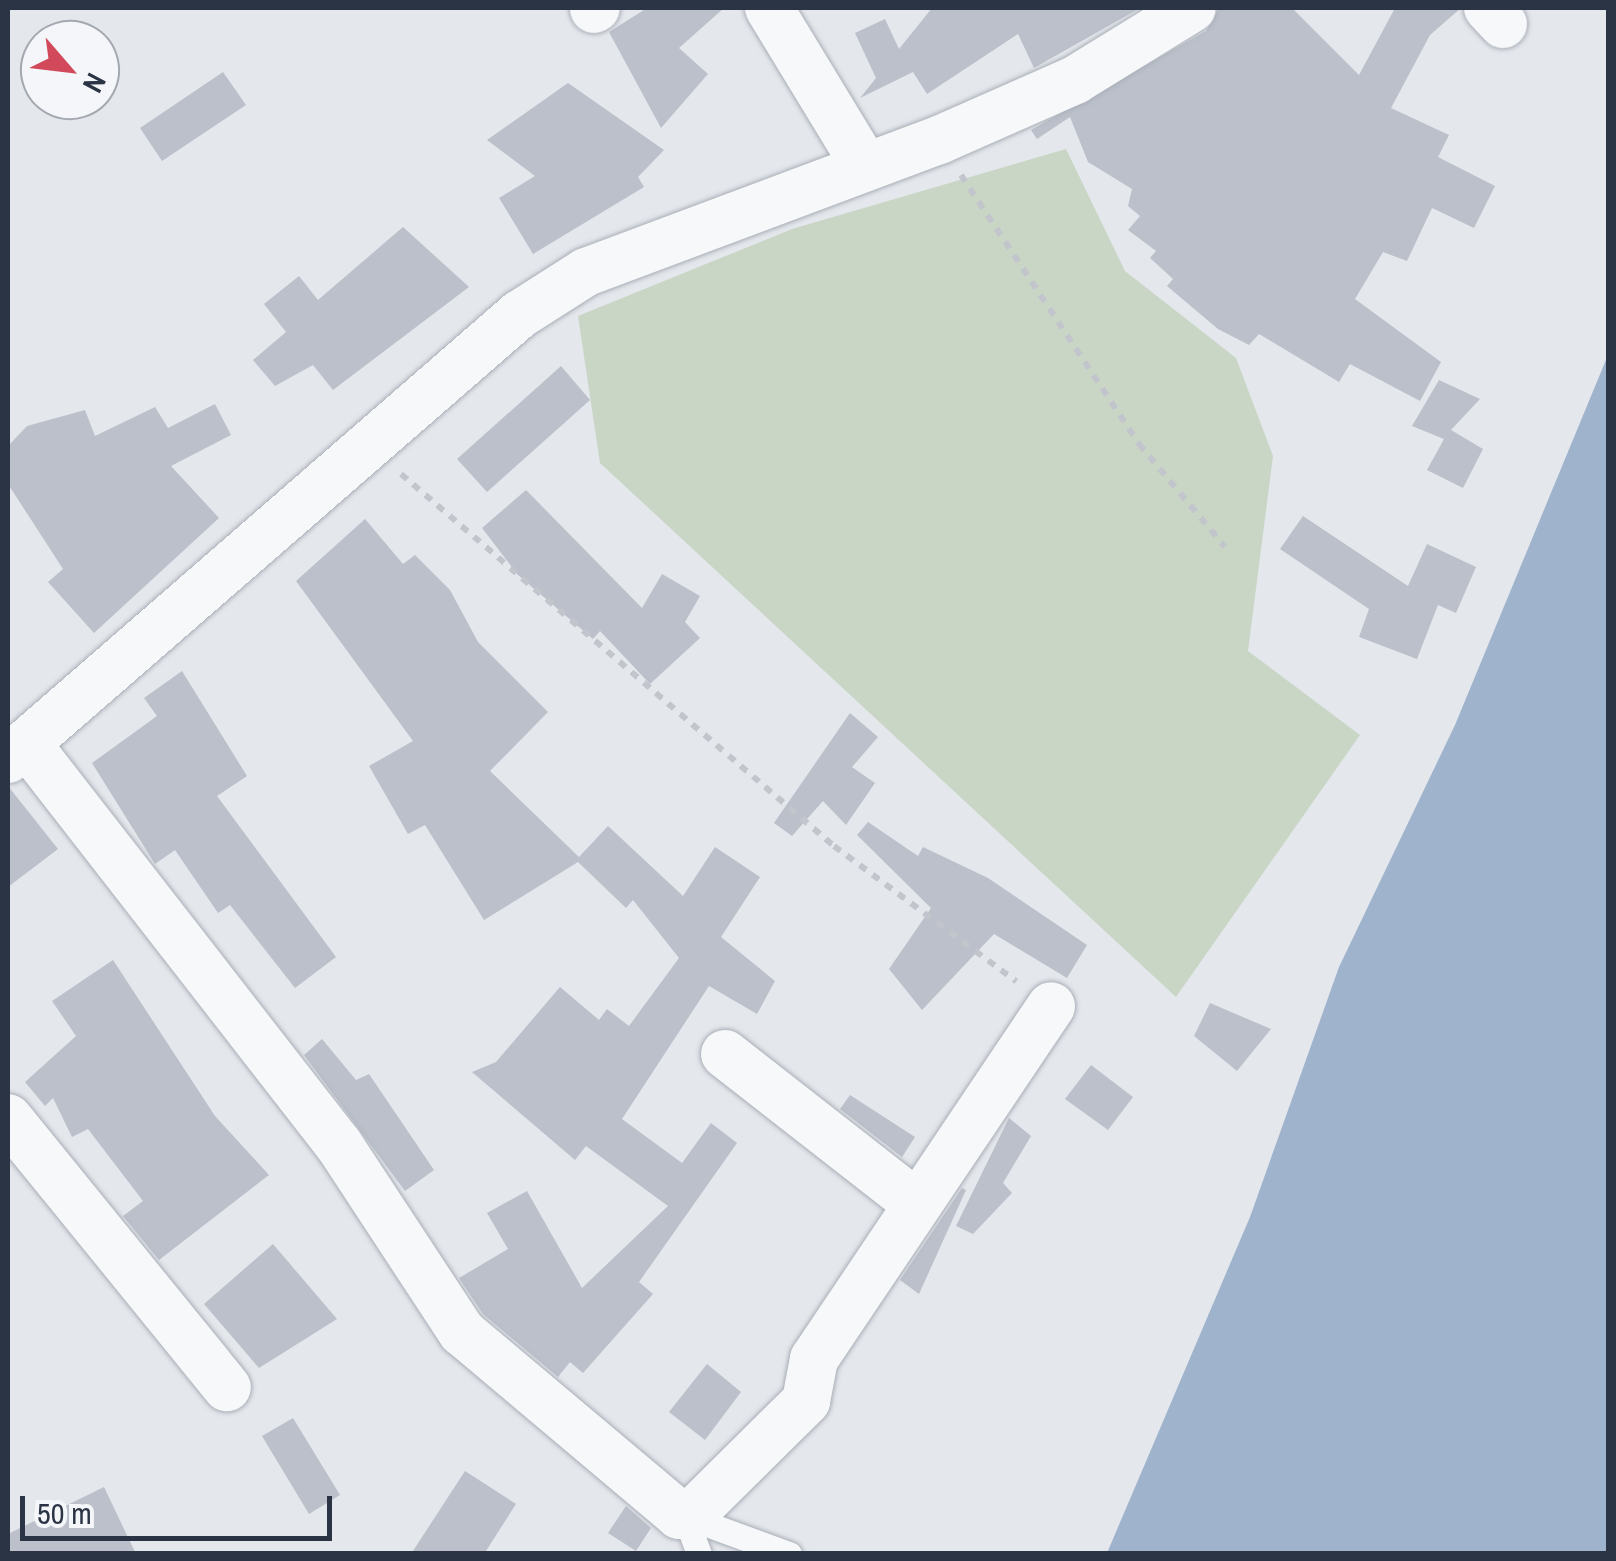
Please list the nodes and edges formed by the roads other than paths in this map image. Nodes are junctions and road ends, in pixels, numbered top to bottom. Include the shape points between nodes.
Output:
1 (1192, 8) edge
2 (787, 13) edge
3 (864, 164) junction
4 (17, 751) edge
5 (1050, 1006) road end
6 (724, 1054) dead end
7 (8, 1118) edge
8 (913, 1201) junction
9 (227, 1387) dead end
10 (692, 1535) edge
11 (789, 1554) edge

1 - 3 street via 1075,80 939,140
2 - 3 street
3 - 4 street via 586,272 520,314 374,450
4 - 10 street via 347,1156 462,1332
5 - 8 street
6 - 8 street
7 - 9 street
8 - 10 street via 810,1366 806,1401
10 - 11 lane

